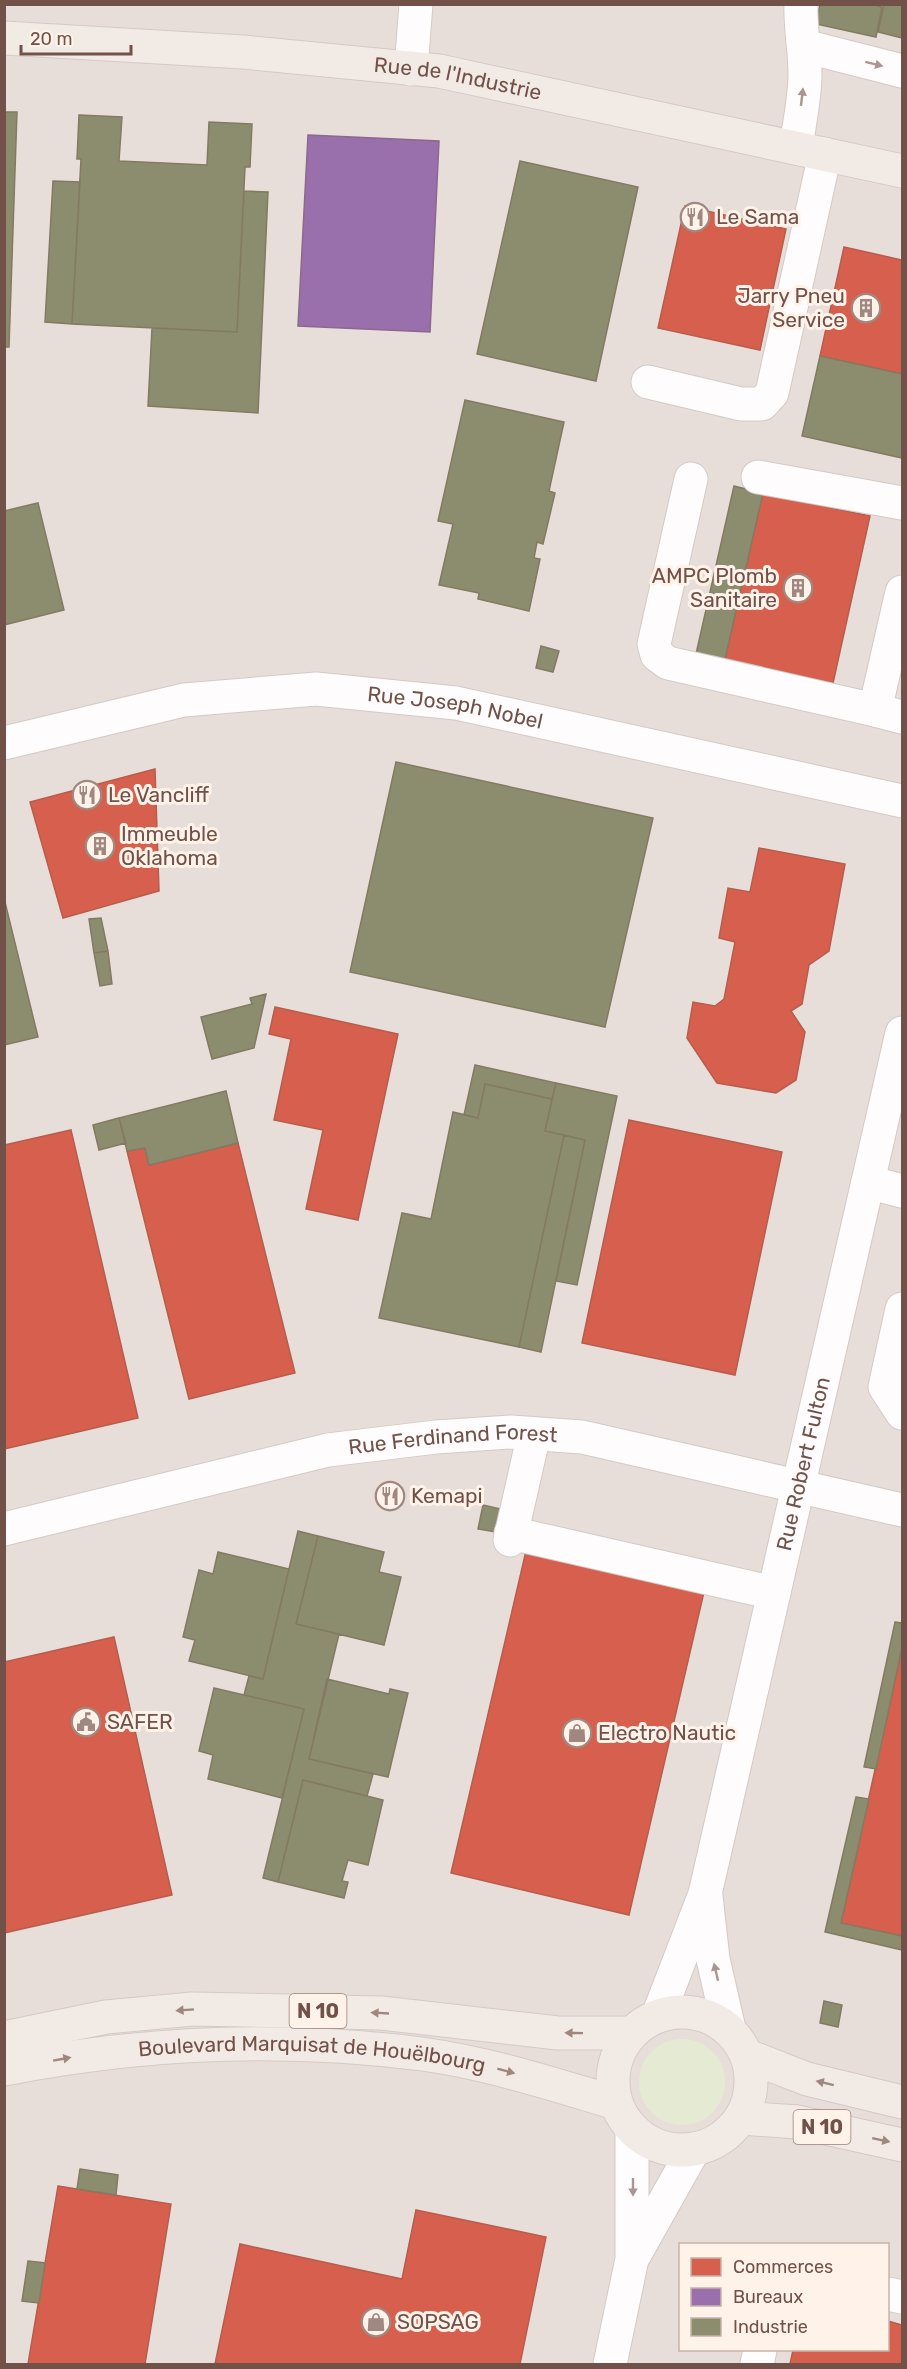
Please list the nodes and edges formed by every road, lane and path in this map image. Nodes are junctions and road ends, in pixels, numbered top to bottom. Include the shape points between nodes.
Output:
1 (416, 4) edge
2 (801, 4) edge
3 (4, 38) edge
4 (804, 46) junction
5 (411, 69) junction
6 (903, 71) edge
7 (810, 151) junction
8 (903, 171) edge
9 (648, 382) dead end
10 (758, 477) dead end
11 (691, 479) dead end
12 (903, 503) edge
13 (903, 592) edge
14 (889, 713) edge
15 (4, 743) edge
16 (903, 801) edge
17 (903, 1033) edge
18 (868, 1182) junction
19 (903, 1191) edge
20 (903, 1309) edge
21 (903, 1413) edge
22 (534, 1434) junction
23 (798, 1486) junction
24 (903, 1510) edge
25 (4, 1529) edge
26 (774, 1593) junction
27 (705, 1894) junction
28 (645, 2025) junction
29 (729, 2029) junction
30 (4, 2038) edge
31 (748, 2056) junction
32 (4, 2069) edge
33 (903, 2102) edge
34 (624, 2116) junction
35 (741, 2118) junction
36 (903, 2145) edge
37 (694, 2149) junction
38 (632, 2259) junction
39 (610, 2364) edge

1 - 5 street
2 - 4 street
3 - 5 main road, Rue de l'Industrie via 243,52
4 -> 6 street
7 -> 4 street
5 - 7 main road, Rue de l'Industrie via 439,71
7 - 8 main road, Rue de l'Industrie
7 - 9 street via 772,393 762,404 741,404
10 - 12 street
11 - 14 street via 654,644 657,655 668,663
13 - 14 street
15 - 16 street, Rue Joseph Nobel via 184,700 316,689 456,703
17 - 18 street, Rue Robert Fulton
18 - 19 street
18 - 23 street, Rue Robert Fulton
20 - 21 street via 885,1387
22 - 23 street, Rue Ferdinand Forest via 582,1437
22 - 25 street, Rue Ferdinand Forest via 436,1437 328,1450
22 - 26 street via 511,1536
23 - 24 street, Rue Ferdinand Forest
23 - 26 street, Rue Robert Fulton
26 - 27 street, Rue Robert Fulton
27 - 28 street, Rue Robert Fulton
29 -> 27 street, Rue Robert Fulton via 713,1959
28 - 29 main road via 676,2012 695,2013
28 -> 30 main road, Boulevard Marquisat de Houëlbourg / N 10 via 558,2033 381,2013 192,2009 106,2017
28 - 34 main road via 624,2042 616,2060 613,2082
29 - 31 main road
33 -> 31 main road, N 10 via 807,2079
31 - 35 main road via 752,2082
32 -> 34 main road, Boulevard Marquisat de Houëlbourg / N 10 via 155,2047 247,2043 362,2048 481,2065
34 - 37 main road via 650,2142 671,2150
34 -> 38 street
35 -> 36 main road, N 10 via 798,2122
35 - 37 main road via 714,2142
37 - 38 street
38 - 39 street

